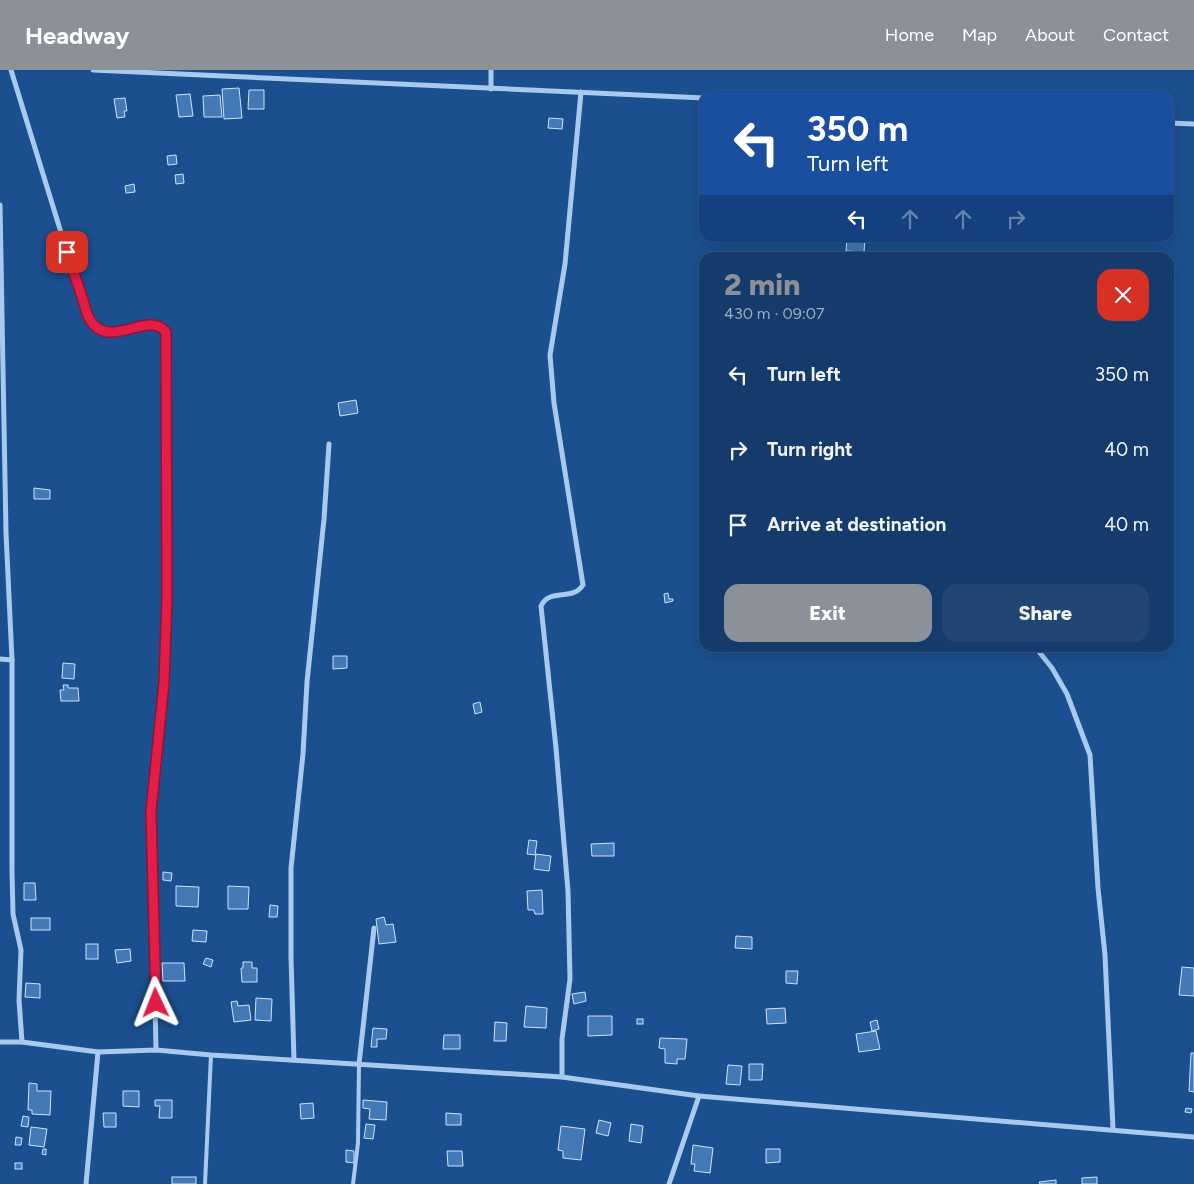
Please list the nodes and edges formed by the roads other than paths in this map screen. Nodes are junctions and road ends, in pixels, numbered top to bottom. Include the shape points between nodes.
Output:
1 (11, 70) edge
2 (93, 70) edge
3 (491, 70) edge
4 (491, 89) junction
5 (581, 92) junction
6 (699, 98) edge
7 (1174, 123) edge
8 (1194, 124) edge
9 (0, 205) edge
10 (2, 399) edge
11 (329, 444) dead end
12 (1039, 652) edge
13 (0, 659) edge
14 (12, 660) junction
15 (374, 928) dead end
16 (0, 1042) edge
17 (22, 1042) junction
18 (156, 1050) junction
19 (98, 1052) junction
20 (211, 1055) junction
21 (294, 1060) junction
22 (359, 1064) junction
23 (562, 1077) junction
24 (699, 1096) junction
25 (1114, 1129) junction
26 (1194, 1137) edge
27 (86, 1184) edge
28 (205, 1184) edge
29 (353, 1184) edge
30 (669, 1184) edge

1 - 18 street via 89,319 98,329 109,333 150,325 166,332 167,598 164,683 151,812
2 - 4 street
3 - 4 street
4 - 5 street
5 - 6 street
5 - 23 street via 565,264 550,355 554,403 583,585 579,592 573,594 550,596 541,606 568,891 570,979 562,1039
7 - 8 street
9 - 10 street
10 - 14 street
11 - 21 street via 292,868
12 - 25 street via 1067,694 1090,755
13 - 14 street
14 - 17 street via 13,914 21,950 19,1000
15 - 22 street
16 - 17 street
17 - 19 street
18 - 19 street
18 - 20 street
19 - 27 street
20 - 21 street
20 - 28 lane
21 - 22 street
22 - 23 street
22 - 29 lane via 358,1143
23 - 24 street
24 - 25 street
24 - 30 street
25 - 26 street

